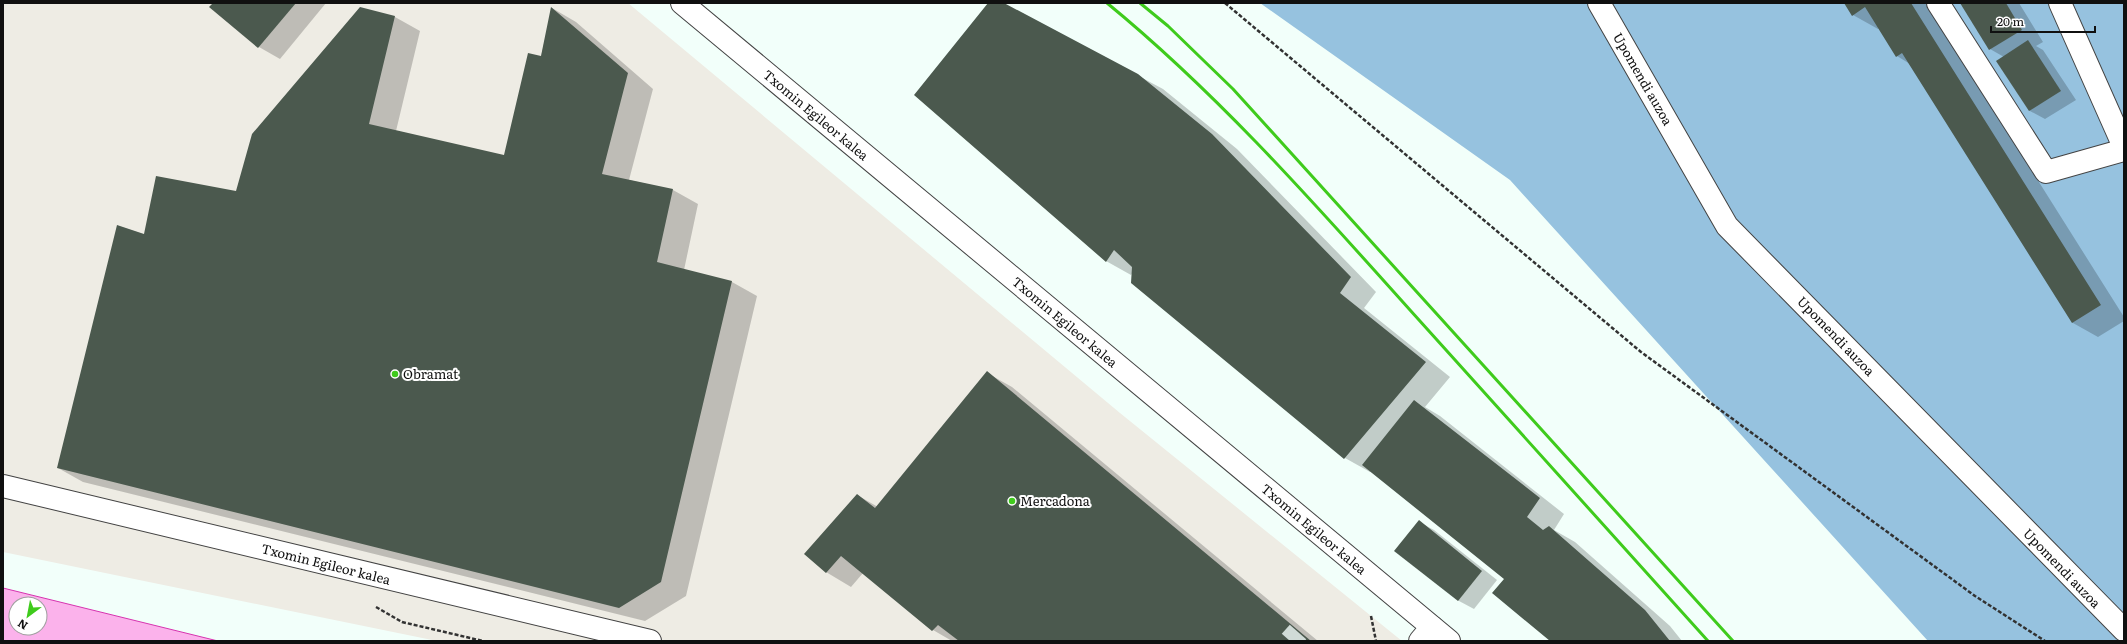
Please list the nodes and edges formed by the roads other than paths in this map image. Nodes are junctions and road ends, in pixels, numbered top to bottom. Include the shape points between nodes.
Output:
1 (682, 3) edge
2 (1599, 3) edge
3 (1938, 3) edge
4 (2060, 3) edge
5 (2124, 147) edge
6 (2124, 150) edge
7 (3, 486) edge
8 (2124, 630) edge
9 (1426, 634) edge
10 (650, 641) edge
11 (1449, 641) edge

1 - 9 street, Txomin Egileor kalea
2 - 8 street, Upomendi auzoa via 1728,226
3 - 6 street via 2046,172
4 - 5 street
7 - 10 street, Txomin Egileor kalea
9 - 11 street, Txomin Egileor kalea

